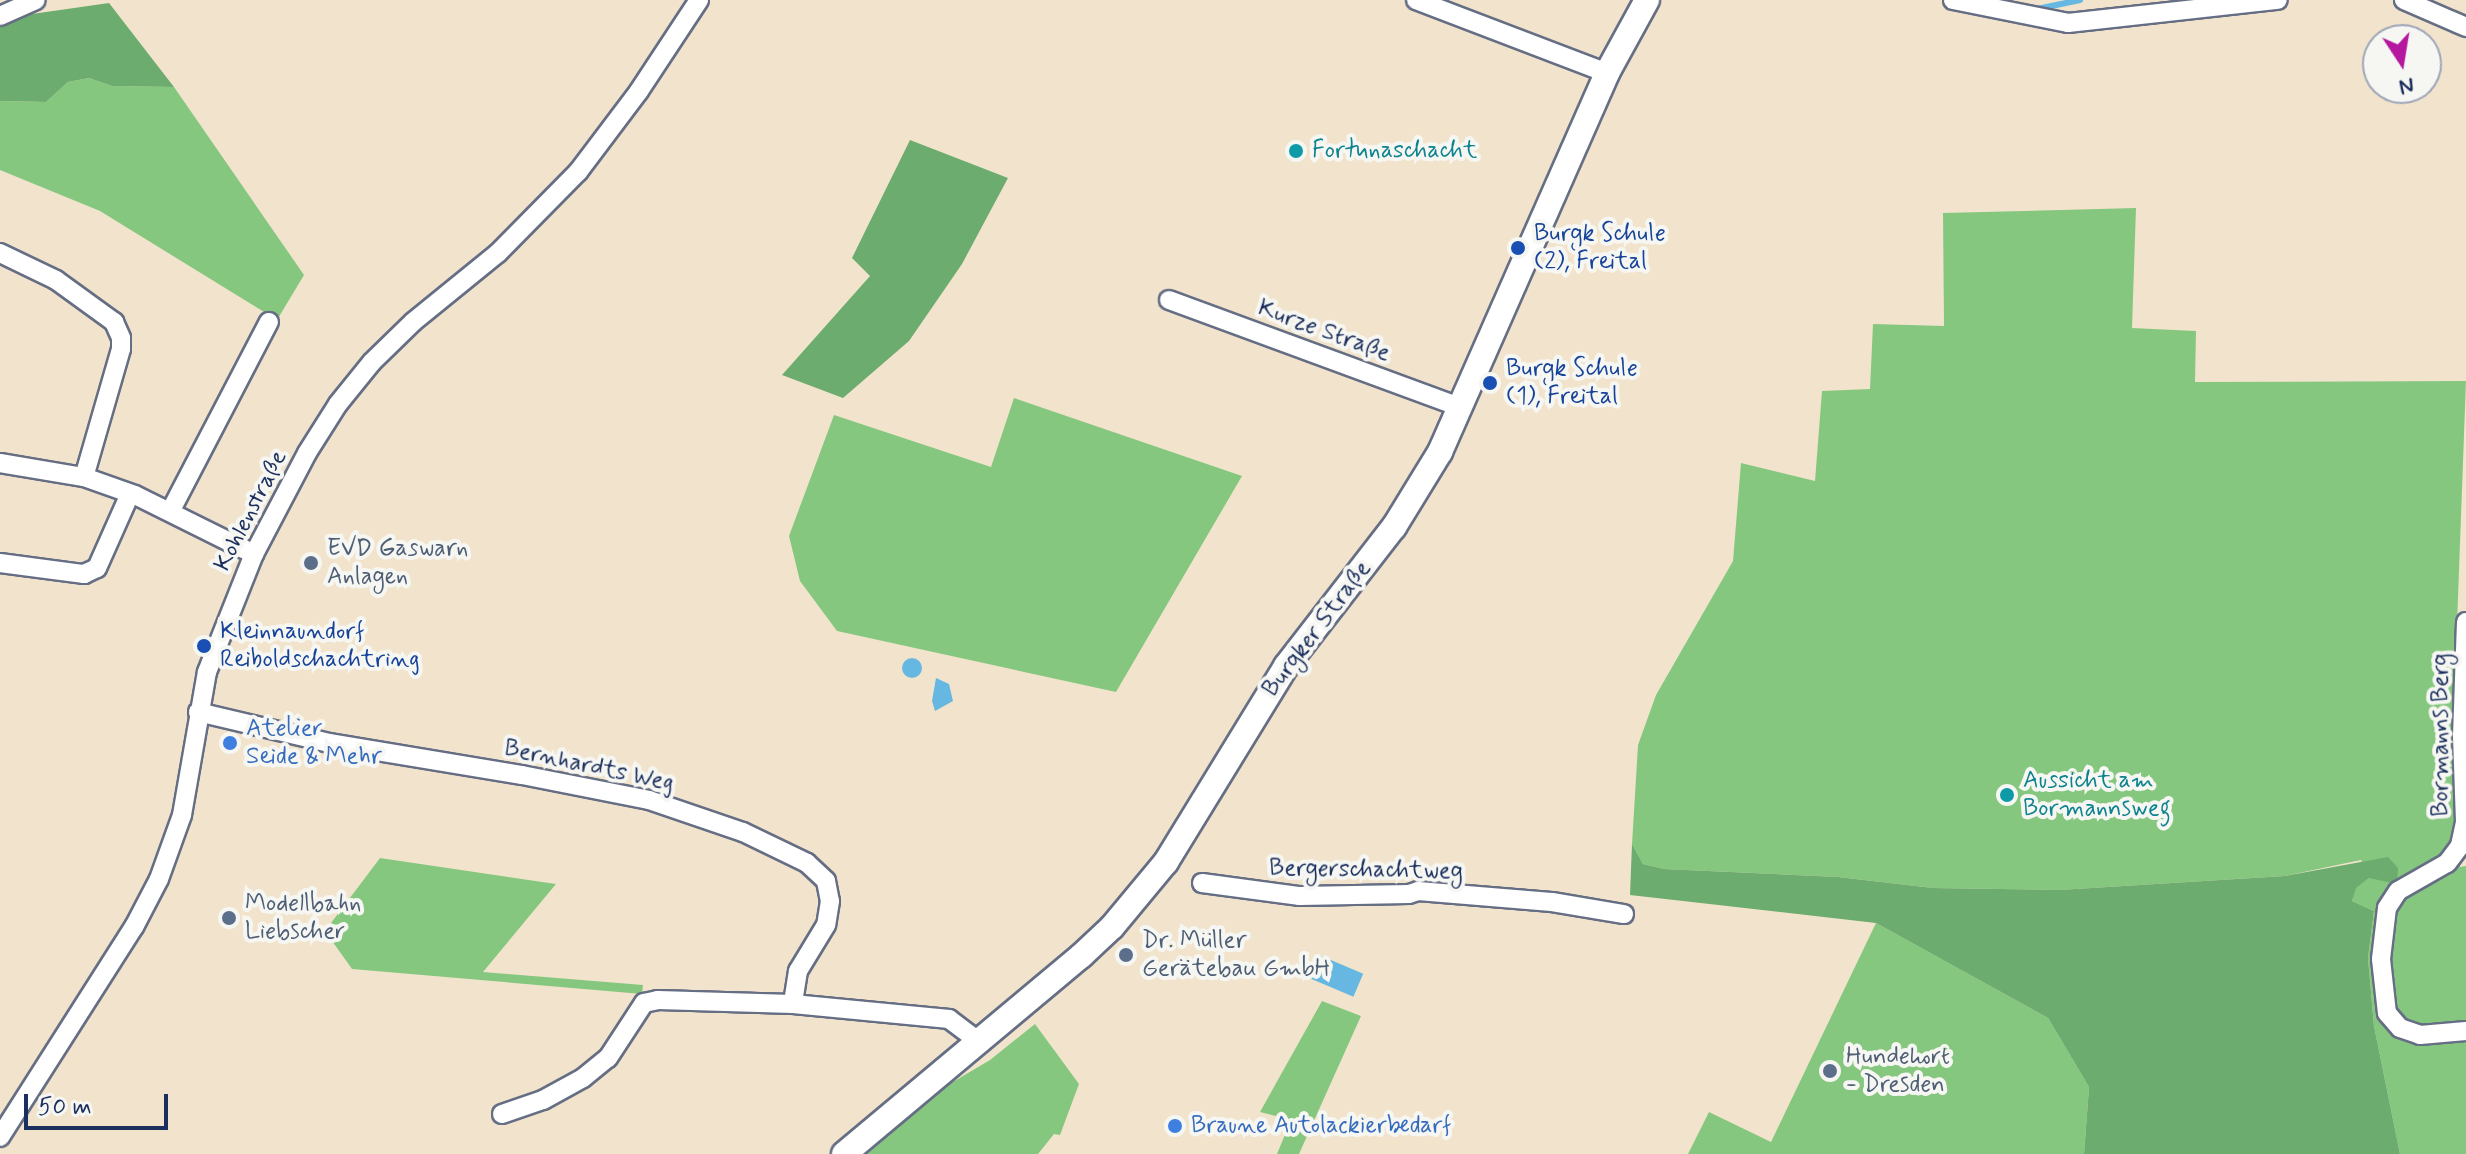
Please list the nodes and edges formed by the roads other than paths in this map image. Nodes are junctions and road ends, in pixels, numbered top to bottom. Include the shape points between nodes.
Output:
1 (36, 0) edge
2 (699, 0) edge
3 (1416, 0) edge
4 (1647, 0) edge
5 (1953, 0) edge
6 (2278, 0) edge
7 (2404, 0) edge
8 (0, 16) edge
9 (2466, 27) edge
10 (1607, 73) junction
11 (0, 253) edge
12 (1169, 300) dead end
13 (404, 305) dead end
14 (269, 322) dead end
15 (413, 322) junction
16 (1462, 408) junction
17 (0, 463) edge
18 (84, 477) junction
19 (130, 494) junction
20 (171, 510) junction
21 (254, 554) junction
22 (0, 563) edge
23 (2466, 622) edge
24 (198, 712) junction
25 (1202, 883) dead end
26 (1624, 914) dead end
27 (793, 1004) junction
28 (2466, 1031) edge
29 (979, 1042) junction
30 (502, 1114) dead end
31 (0, 1137) edge
32 (844, 1154) edge

1 - 8 street
2 - 15 street, Kohlenstraße via 578,172 498,253
3 - 10 street
4 - 10 main road, Burgker Straße
5 - 6 street via 2068,23
7 - 9 street
10 - 16 main road, Burgker Straße
11 - 18 street via 56,280 114,322 121,338
12 - 16 street, Kurze Straße
13 - 15 street
14 - 20 street
15 - 21 street, Kohlenstraße via 338,404 290,481
16 - 29 main road, Burgker Straße via 1416,495 1286,666 1159,872 1112,927
17 - 18 street
18 - 19 street
19 - 20 street
19 - 22 street via 97,568 84,574
20 - 21 street
21 - 24 street, Kohlenstraße via 207,672
23 - 28 street, Bormanns Berg via 2465,822 2460,846 2447,863 2398,891 2387,908 2381,959 2387,1013 2400,1028 2420,1035
24 - 27 street, Bernhardts Weg via 329,743 649,800 743,832 807,863 826,881 830,901 826,925 798,971
24 - 31 street, Kohlenstraße via 182,815 159,879
25 - 26 street, Bergerschachtweg via 1300,896 1418,891
27 - 29 street via 949,1019
27 - 30 street via 644,1003 622,1040 596,1068 543,1100
29 - 32 main road, Burgker Straße

